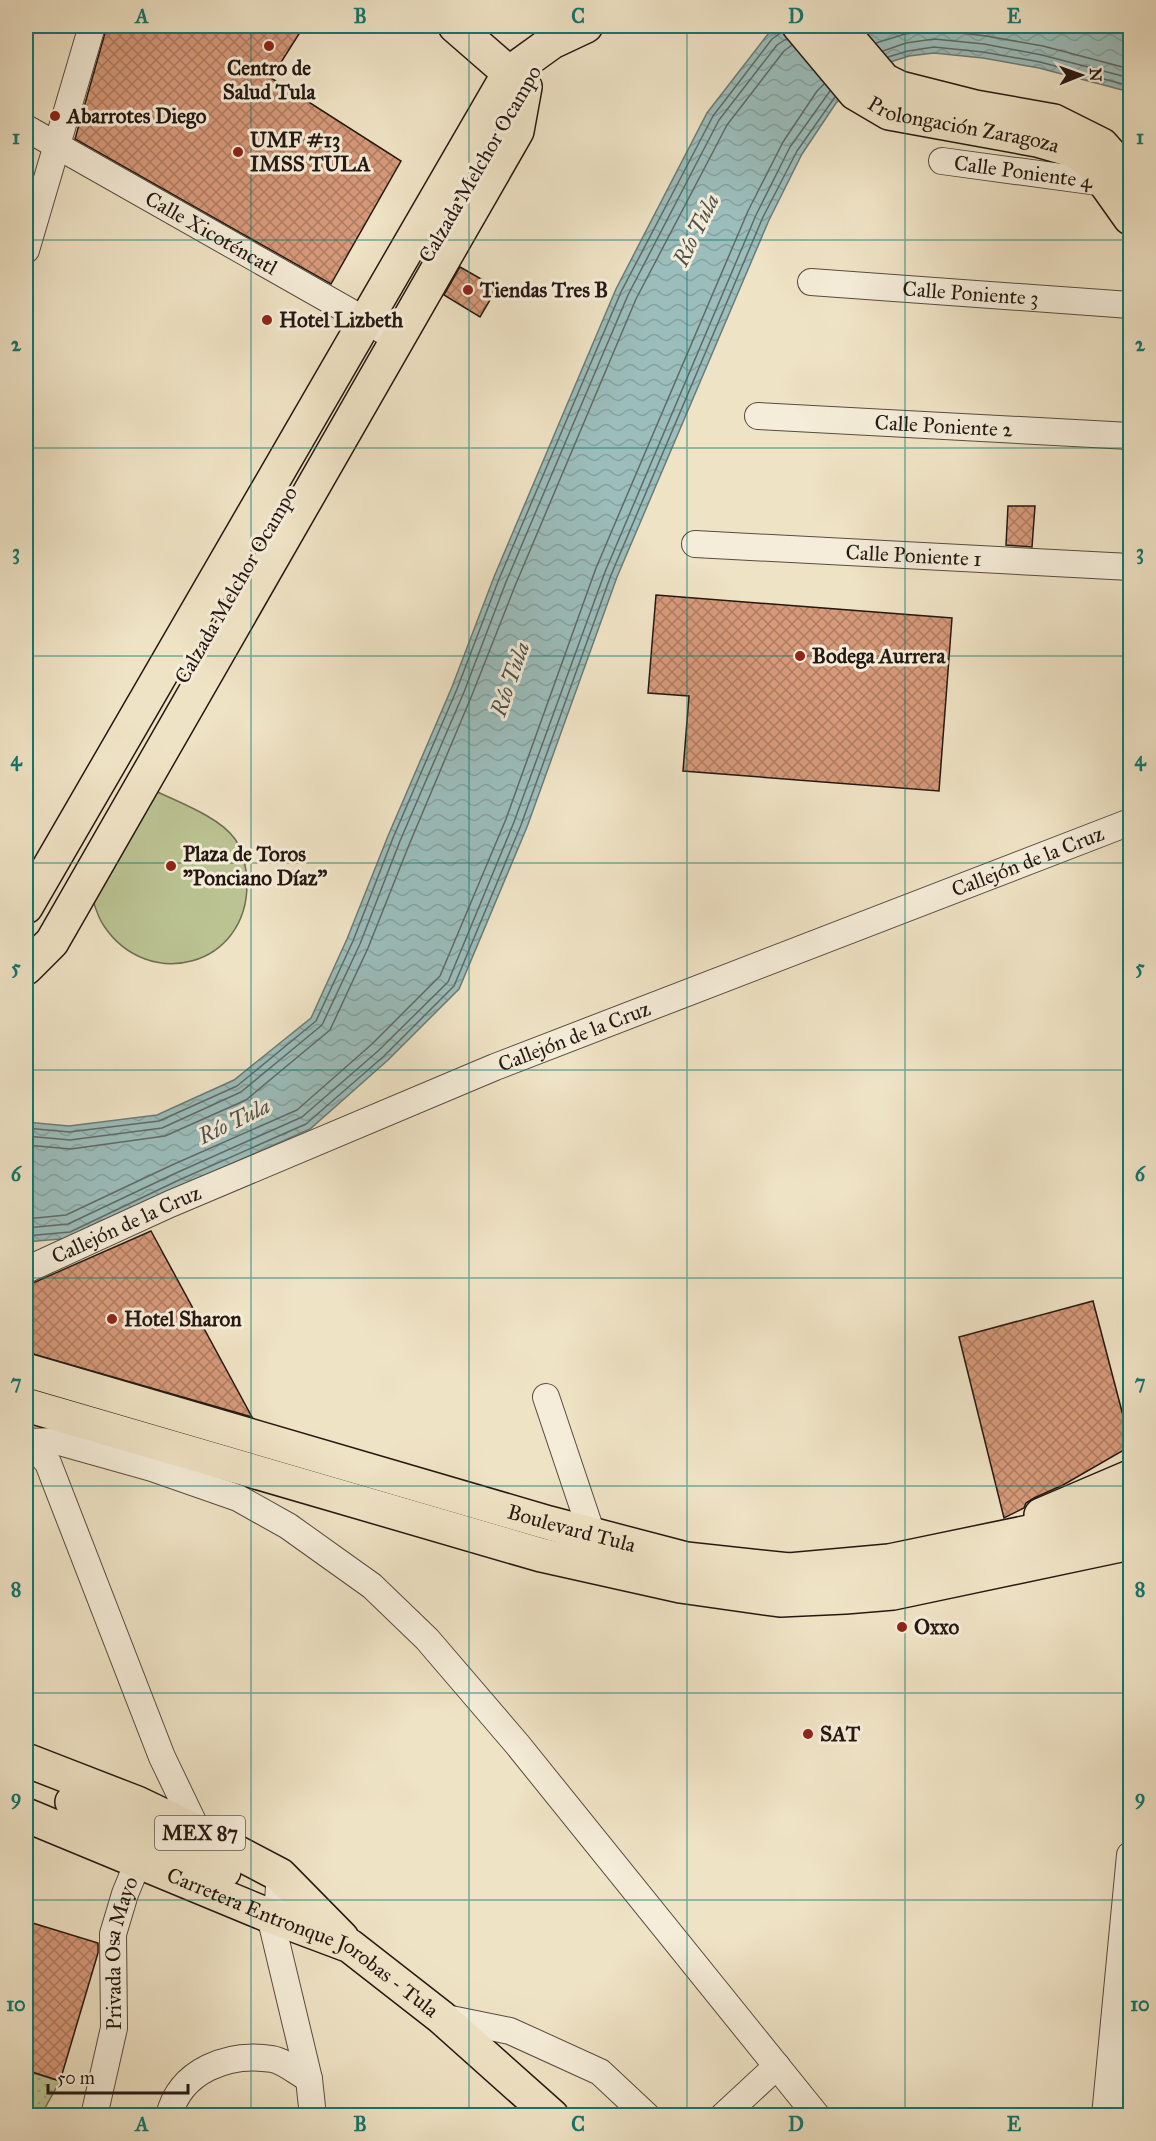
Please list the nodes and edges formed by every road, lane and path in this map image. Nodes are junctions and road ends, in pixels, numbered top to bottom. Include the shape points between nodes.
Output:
1 (92, 26) edge
2 (455, 26) edge
3 (586, 26) edge
4 (799, 26) edge
5 (838, 26) edge
6 (517, 80) junction
7 (869, 86) junction
8 (26, 128) edge
9 (55, 145) junction
10 (942, 161) dead end
11 (1122, 180) edge
12 (1131, 218) edge
13 (26, 250) edge
14 (811, 282) dead end
15 (1131, 305) edge
16 (376, 333) junction
17 (758, 416) dead end
18 (1131, 436) edge
19 (226, 542) junction
20 (695, 544) dead end
21 (1131, 567) edge
22 (166, 743) junction
23 (130, 766) junction
24 (81, 775) junction
25 (1131, 822) edge
26 (83, 828) junction
27 (98, 863) junction
28 (26, 872) edge
29 (26, 907) edge
30 (26, 950) edge
31 (26, 968) edge
32 (26, 1270) edge
33 (26, 1370) edge
34 (546, 1397) dead end
35 (26, 1405) edge
36 (28, 1443) edge
37 (1131, 1477) edge
38 (242, 1484) junction
39 (1131, 1511) edge
40 (592, 1534) junction
41 (1009, 1536) junction
42 (1131, 1543) edge
43 (26, 1760) edge
44 (26, 1783) edge
45 (26, 1815) edge
46 (198, 1832) junction
47 (1131, 1855) edge
48 (138, 1862) junction
49 (271, 1895) junction
50 (441, 2017) junction
51 (777, 2066) junction
52 (1131, 2073) edge
53 (309, 2079) junction
54 (94, 2115) edge
55 (169, 2115) edge
56 (313, 2115) edge
57 (552, 2115) edge
58 (647, 2115) edge
59 (723, 2115) edge
60 (817, 2115) edge
61 (1105, 2115) edge
62 (1126, 2115) edge

1 - 9 street
2 - 6 main road
3 - 6 main road, Calzada Melchor Ocampo via 552,42
4 - 7 main road, Prolongación Zaragoza
5 - 7 main road, Prolongación Zaragoza
6 - 16 main road, Calzada Melchor Ocampo
7 - 11 main road, Prolongación Zaragoza via 900,88 1054,121 1102,145
8 - 9 street, Calle Xicoténcatl
9 - 13 street
9 - 16 street, Calle Xicoténcatl
10 - 11 street, Calle Poniente 4
11 - 12 main road, Prolongación Zaragoza
14 - 15 street, Calle Poniente 3
16 - 19 main road, Calzada Melchor Ocampo
16 - 22 main road
16 - 23 main road, Calzada Melchor Ocampo via 344,398
17 - 18 street, Calle Poniente 2
19 - 24 main road
19 - 26 main road, Calzada Melchor Ocampo
20 - 21 street, Calle Poniente 1
22 - 23 main road
22 - 27 main road
23 - 26 main road, Calzada Melchor Ocampo
24 - 26 main road
24 - 28 main road
25 - 32 street, Callejón de la Cruz via 495,1066 170,1204
26 - 27 main road
26 - 29 main road, Calzada Melchor Ocampo
26 - 30 main road, Calzada Melchor Ocampo
27 - 31 main road via 52,942
33 - 40 main road, Boulevard Tula
34 - 40 street
35 - 38 main road, Boulevard Tula
36 - 38 street via 56,1441 152,1468
36 - 46 street via 48,1463 162,1756
37 - 41 main road via 1047,1512
38 - 42 main road, Boulevard Tula via 680,1586 780,1600 893,1593
38 - 51 street via 288,1526 372,1586 427,1639 517,1744
39 - 41 main road, Boulevard Tula
40 - 41 main road, Boulevard Tula via 686,1559 789,1570 889,1561
43 - 46 main road, MEX 87
44 - 49 main road via 194,1855
45 - 48 main road, Carretera Entronque Jorobas - Tula / MEX 87
46 - 49 main road, MEX 87
47 - 61 street
48 - 49 main road, Carretera Entronque Jorobas - Tula / MEX 87
48 - 54 street, Privada Osa Mayo via 113,1934 114,2028
49 - 50 main road, Carretera Entronque Jorobas - Tula / MEX 87 via 350,1946
49 - 53 street
50 - 57 main road, Carretera Entronque Jorobas - Tula / MEX 87
50 - 58 street via 510,2031 600,2072
51 - 59 street
51 - 60 street
52 - 62 street
53 - 55 street via 275,2059 248,2058 209,2066 188,2080 172,2103
53 - 56 street

